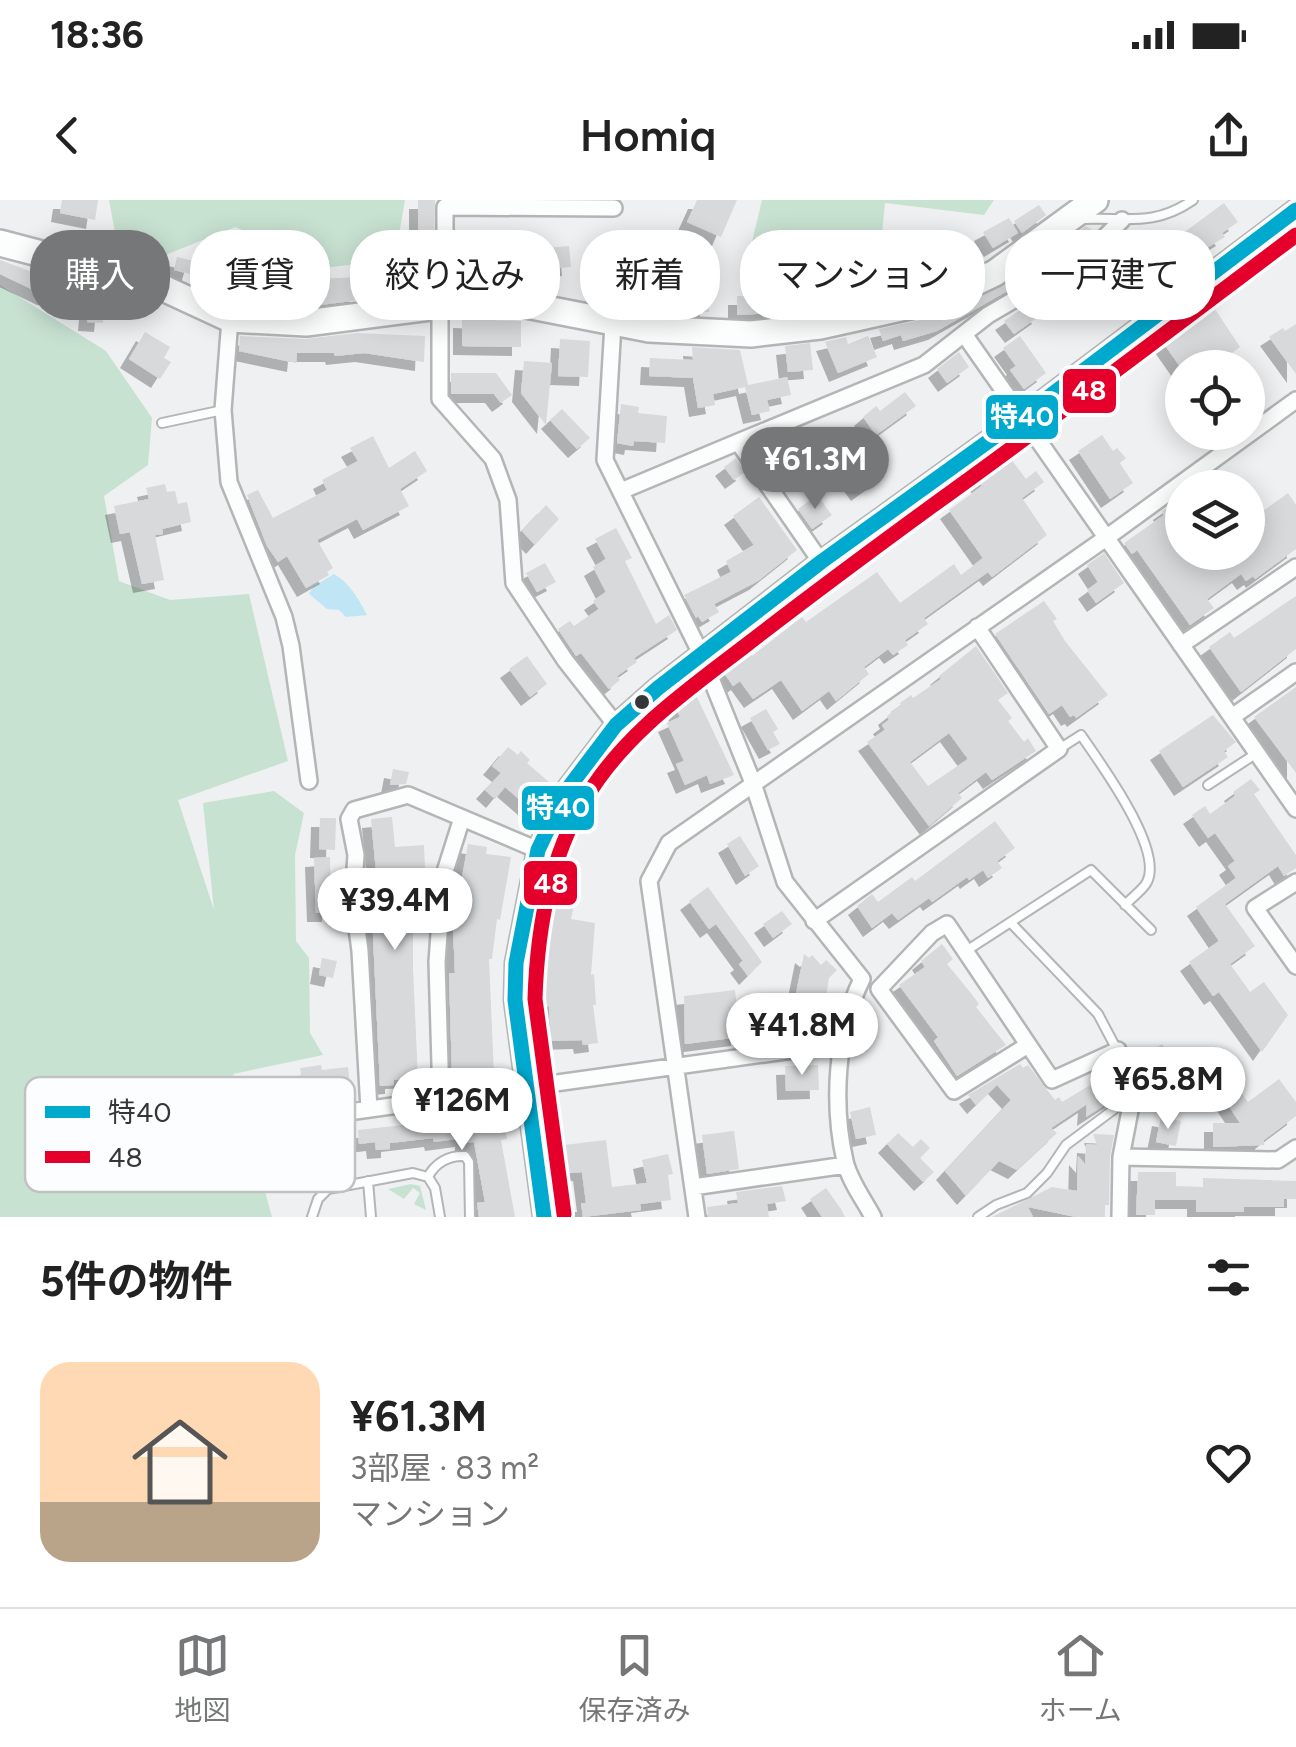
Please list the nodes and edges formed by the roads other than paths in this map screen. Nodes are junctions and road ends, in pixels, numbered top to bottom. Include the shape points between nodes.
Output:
1 (1095, 200) edge
2 (1193, 200) edge
3 (445, 204) edge
4 (614, 208) dead end
5 (1296, 210) edge
6 (1072, 219) junction
7 (1122, 220) junction
8 (445, 230) edge
9 (0, 244) edge
10 (190, 301) edge
11 (560, 312) edge
12 (350, 318) edge
13 (230, 320) edge
14 (249, 320) edge
15 (444, 320) edge
16 (613, 324) junction
17 (964, 334) junction
18 (1296, 400) edge
19 (224, 410) junction
20 (1022, 417) junction
21 (162, 423) dead end
22 (738, 442) junction
23 (621, 491) junction
24 (1106, 538) junction
25 (821, 562) junction
26 (1296, 567) edge
27 (977, 627) junction
28 (1181, 645) junction
29 (702, 656) junction
30 (1296, 672) edge
31 (1232, 717) junction
32 (616, 725) junction
33 (1059, 749) junction
34 (1256, 753) junction
35 (309, 781) dead end
36 (753, 782) junction
37 (1208, 785) dead end
38 (1296, 809) edge
39 (462, 818) junction
40 (538, 850) junction
41 (1296, 882) edge
42 (1125, 904) junction
43 (814, 921) junction
44 (1012, 924) junction
45 (1152, 930) dead end
46 (966, 951) junction
47 (1296, 966) edge
48 (862, 979) junction
49 (879, 988) junction
50 (843, 1043) junction
51 (1028, 1045) junction
52 (1118, 1050) junction
53 (674, 1066) junction
54 (526, 1087) junction
55 (1133, 1095) junction
56 (441, 1099) junction
57 (369, 1108) junction
58 (355, 1110) edge
59 (1296, 1148) edge
60 (1120, 1157) junction
61 (846, 1165) junction
62 (428, 1177) junction
63 (368, 1181) junction
64 (355, 1184) edge
65 (693, 1187) junction
66 (325, 1192) edge
67 (312, 1217) edge
68 (371, 1217) edge
69 (440, 1217) edge
70 (470, 1217) edge
71 (544, 1217) edge
72 (697, 1217) edge
73 (873, 1217) edge
74 (978, 1217) edge
75 (1120, 1217) edge

1 - 6 main road
2 - 7 lane via 1176,212
3 - 4 street
3 - 8 street
5 - 20 street
6 - 7 lane
6 - 16 main road via 995,273 924,303 750,334
7 - 17 street via 1062,279 1029,291
9 - 10 main road via 114,266
11 - 16 main road
12 - 14 main road
13 - 19 street
15 - 32 street via 440,399 493,460 508,500 514,582
16 - 23 street via 605,460
17 - 20 street
17 - 22 street via 924,365
18 - 24 street
19 - 21 lane
19 - 35 street via 228,482 290,646
20 - 24 street
20 - 25 street
22 - 23 street
22 - 25 street
23 - 29 street
24 - 27 street
24 - 28 street
25 - 29 street
26 - 28 street
27 - 33 street
27 - 36 street
28 - 31 street
29 - 32 street
29 - 36 street
30 - 31 street
31 - 34 street
32 - 40 street via 566,791
33 - 42 lane via 1081,736 1134,814 1150,866 1148,882
33 - 43 street
34 - 37 lane
34 - 38 street
36 - 43 street via 785,882
36 - 53 street via 669,843 650,881
39 - 40 street
39 - 56 street via 443,878
39 - 57 street via 408,795 354,810 349,819
40 - 54 street via 516,962
41 - 47 street via 1255,908
42 - 44 lane via 1091,870
42 - 45 lane
43 - 48 street
44 - 46 lane
44 - 52 lane via 1098,1014
46 - 49 street via 947,924
46 - 51 street
48 - 49 street
48 - 50 street
49 - 51 street via 954,1091
50 - 53 street
50 - 61 street via 838,1105
51 - 52 street via 1052,1080
52 - 55 street
53 - 54 street
53 - 65 street
54 - 56 street
54 - 71 street
55 - 60 street
55 - 74 lane via 1066,1145 1027,1193
56 - 57 street
57 - 58 street
59 - 60 street via 1278,1160
60 - 75 street
61 - 65 street
61 - 73 street
62 - 63 lane
62 - 69 lane
62 - 70 lane via 437,1164 465,1156
63 - 64 lane
63 - 68 lane
65 - 72 street
66 - 67 lane

